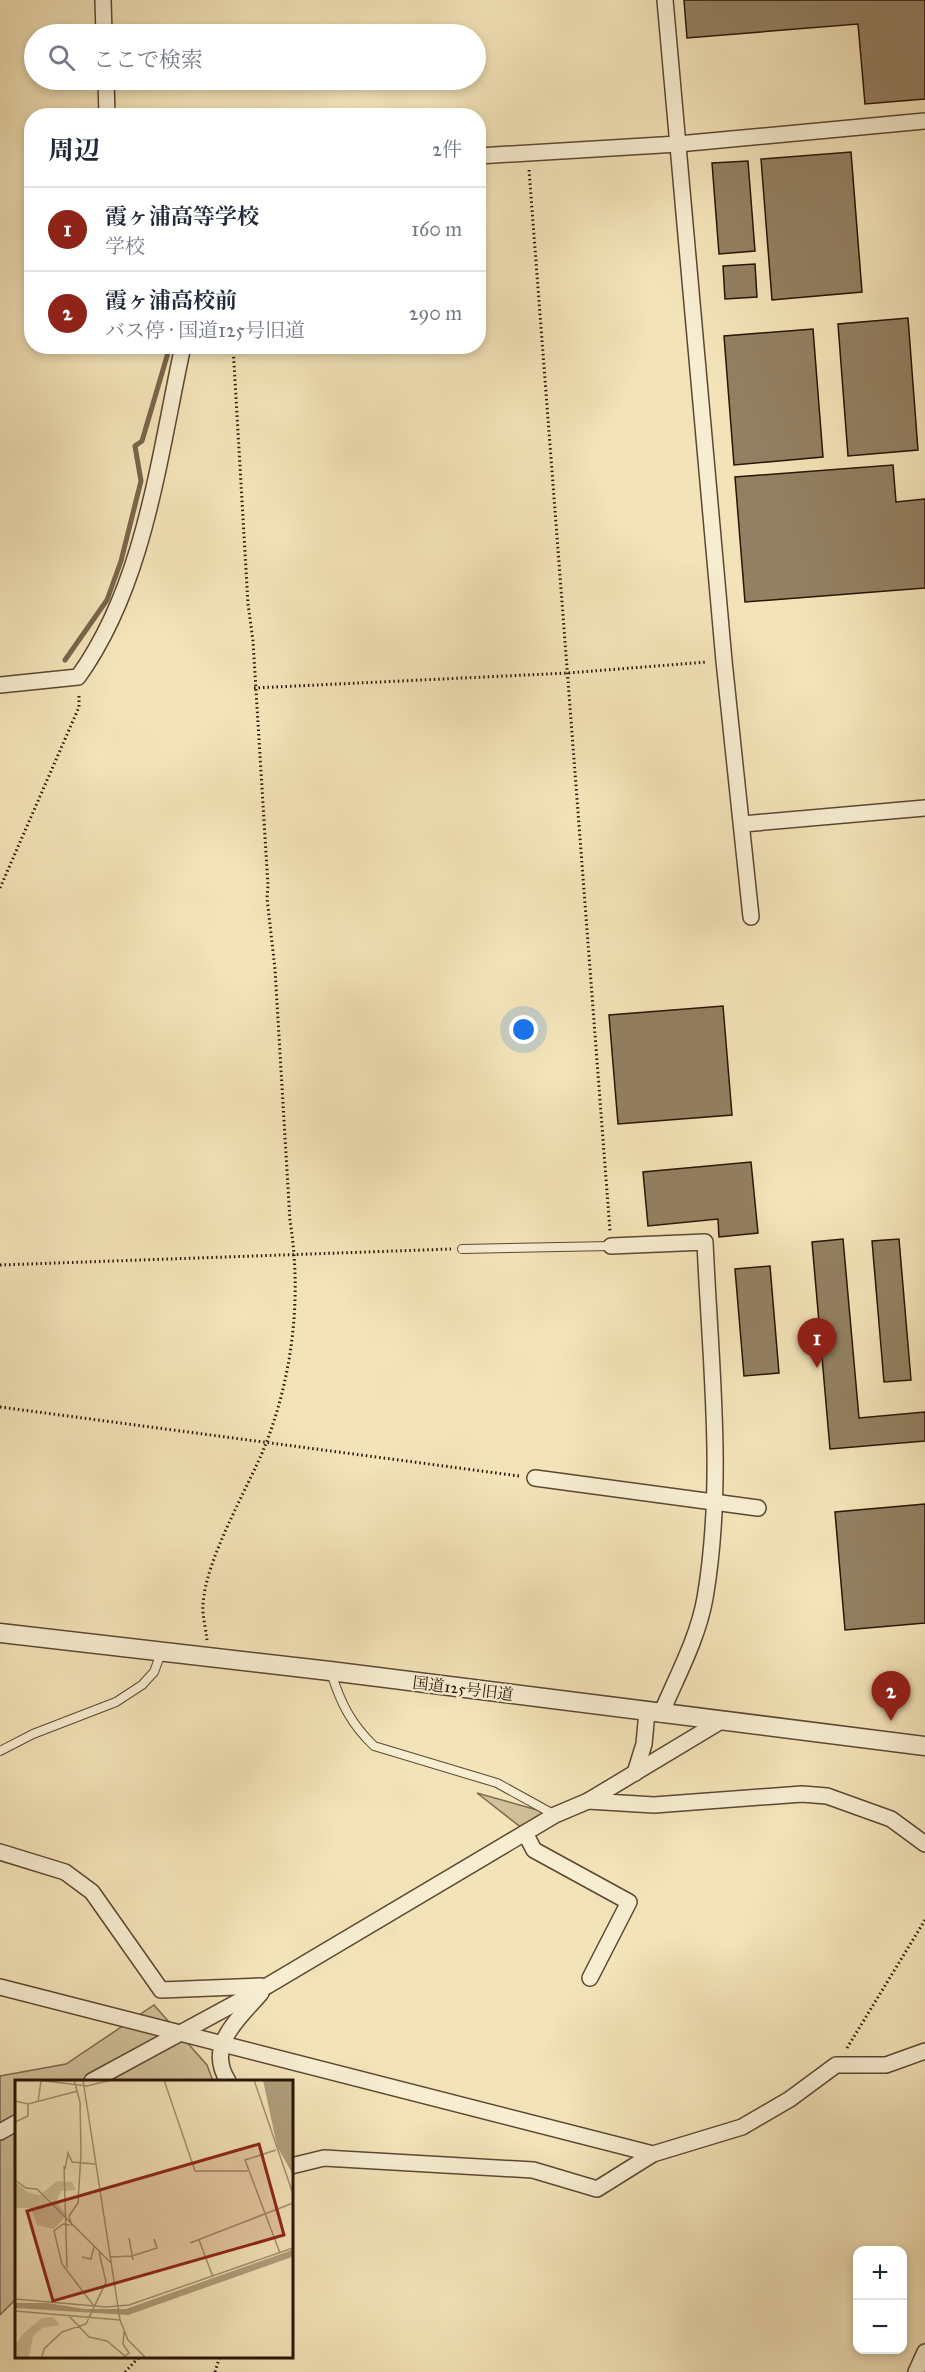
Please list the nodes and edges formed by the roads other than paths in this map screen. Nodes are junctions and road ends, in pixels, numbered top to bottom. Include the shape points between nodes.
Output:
1 (103, 0) edge
2 (665, 0) edge
3 (104, 24) edge
4 (106, 90) edge
5 (107, 108) edge
6 (925, 121) edge
7 (678, 144) junction
8 (486, 156) edge
9 (181, 354) edge
10 (0, 685) edge
11 (925, 808) edge
12 (743, 824) junction
13 (751, 917) dead end
14 (611, 1246) joint
15 (462, 1249) road end
16 (535, 1478) road end
17 (716, 1501) junction
18 (758, 1508) dead end
19 (0, 1633) edge
20 (162, 1651) junction
21 (330, 1671) junction
22 (654, 1713) junction
23 (721, 1721) junction
24 (925, 1746) edge
25 (0, 1751) edge
26 (635, 1773) junction
27 (588, 1802) junction
28 (555, 1815) junction
29 (525, 1833) junction
30 (925, 1844) edge
31 (0, 1852) edge
32 (590, 1978) dead end
33 (267, 1986) junction
34 (0, 1987) edge
35 (178, 2032) junction
36 (222, 2044) junction
37 (925, 2051) edge
38 (94, 2080) edge
39 (227, 2080) edge
40 (15, 2124) edge
41 (0, 2132) edge
42 (653, 2154) junction
43 (292, 2166) edge
44 (925, 2352) edge
45 (916, 2372) edge

1 - 3 street
2 - 7 street
4 - 5 street
6 - 7 street
7 - 8 street
7 - 12 street via 724,661
9 - 10 street via 135,564 97,649 78,676
11 - 12 street
12 - 13 street
14 - 15 lane
14 - 17 street via 705,1242
16 - 17 street
17 - 18 street
17 - 22 street via 705,1599 694,1638
19 - 20 street, 国道125号旧道
20 - 21 street, 国道125号旧道
20 - 25 lane via 154,1672 142,1685 116,1701
21 - 22 street, 国道125号旧道
21 - 28 lane via 340,1703 374,1746 497,1783
22 - 23 street, 国道125号旧道
22 - 26 street
23 - 24 street, 国道125号旧道
23 - 26 street
26 - 27 street
27 - 28 street
27 - 30 street via 654,1805 802,1794 826,1796 891,1819
28 - 29 street
29 - 32 street via 534,1850 629,1902
29 - 33 street
31 - 33 street via 65,1872 92,1892 161,1990
33 - 35 street
33 - 36 street via 223,2037
34 - 35 street
35 - 36 street
35 - 38 street
36 - 39 street via 219,2068
36 - 42 street
37 - 42 street via 886,2065 836,2065 790,2099 742,2127
40 - 41 street
42 - 43 street via 597,2189 533,2170 324,2158
44 - 45 street

